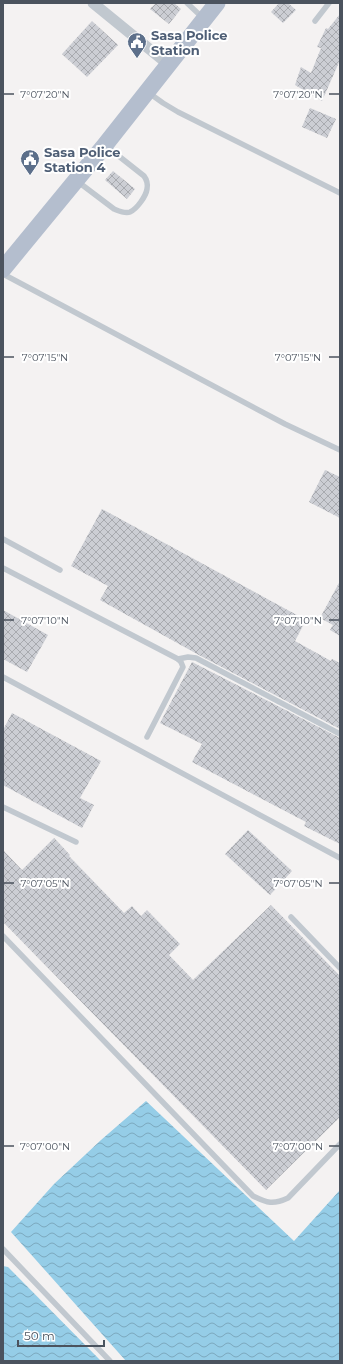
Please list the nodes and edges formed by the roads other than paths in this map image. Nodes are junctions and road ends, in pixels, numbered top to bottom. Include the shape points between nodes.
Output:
1 (93, 3) edge
2 (187, 3) edge
3 (217, 3) edge
4 (329, 3) edge
5 (204, 19) junction
6 (315, 21) dead end
7 (169, 65) junction
8 (148, 92) junction
9 (105, 145) junction
10 (76, 180) junction
11 (340, 193) edge
12 (3, 269) edge
13 (3, 274) edge
14 (340, 450) edge
15 (3, 539) edge
16 (3, 568) edge
17 (60, 570) dead end
18 (178, 658) junction
19 (3, 677) edge
20 (340, 734) edge
21 (147, 737) dead end
22 (3, 807) edge
23 (76, 842) dead end
24 (340, 858) edge
25 (291, 917) dead end
26 (3, 936) edge
27 (340, 968) edge
28 (340, 1144) edge
29 (3, 1249) edge
30 (110, 1361) edge

1 - 7 street
2 - 5 lane
3 - 5 main road
4 - 6 lane
5 - 7 main road
7 - 8 main road
8 - 9 main road
8 - 11 lane via 178,112
9 - 10 main road
9 - 10 lane via 144,176 147,182 144,196 135,208 130,212 114,210
10 - 12 main road
13 - 14 lane via 285,424
15 - 17 lane
16 - 18 lane
18 - 20 lane via 196,658
18 - 21 lane via 183,667
19 - 24 lane
22 - 23 lane
25 - 27 lane
26 - 28 lane via 253,1196 264,1202 273,1203 288,1198
29 - 30 lane

